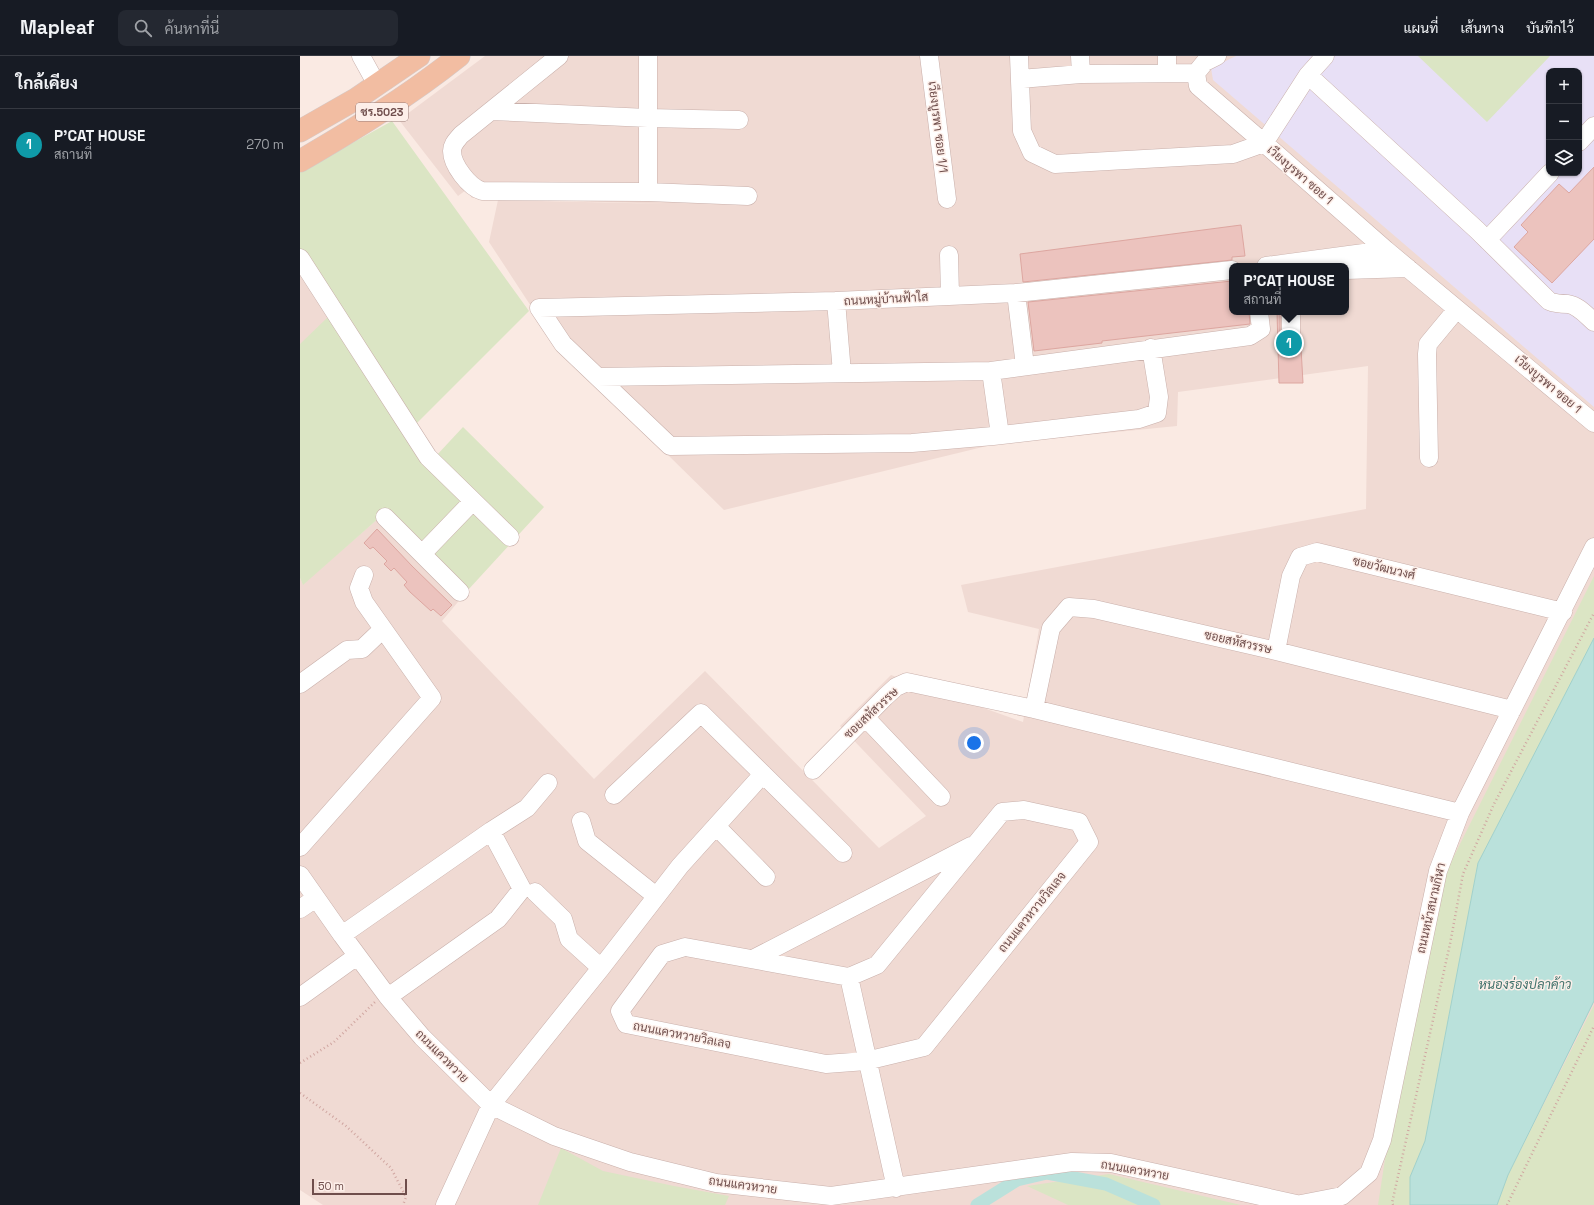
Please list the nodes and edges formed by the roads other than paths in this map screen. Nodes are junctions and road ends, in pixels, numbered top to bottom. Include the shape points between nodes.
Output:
1 (361, 56) edge
2 (419, 56) edge
3 (459, 56) edge
4 (559, 56) edge
5 (648, 56) edge
6 (929, 56) edge
7 (1019, 56) edge
8 (1080, 56) edge
9 (1217, 56) edge
10 (1325, 56) edge
11 (1167, 64) edge
12 (1196, 73) junction
13 (1080, 74) junction
14 (1308, 75) junction
15 (1020, 78) junction
16 (377, 85) junction
17 (491, 111) junction
18 (648, 118) junction
19 (739, 120) dead end
20 (1594, 126) edge
21 (300, 131) edge
22 (1581, 140) edge
23 (1264, 143) junction
24 (300, 161) edge
25 (1547, 176) edge
26 (648, 192) junction
27 (748, 196) dead end
28 (947, 199) dead end
29 (1487, 240) junction
30 (1386, 250) junction
31 (949, 255) dead end
32 (300, 258) edge
33 (1288, 263) edge
34 (1408, 268) junction
35 (1229, 270) edge
36 (1349, 270) edge
37 (1016, 293) junction
38 (950, 296) junction
39 (836, 301) junction
40 (1457, 309) junction
41 (1259, 315) edge
42 (1291, 315) edge
43 (1594, 322) edge
44 (1291, 345) dead end
45 (1151, 348) junction
46 (1025, 366) junction
47 (991, 371) junction
48 (842, 373) junction
49 (598, 378) junction
50 (1594, 423) edge
51 (1000, 435) junction
52 (1429, 458) dead end
53 (473, 501) junction
54 (385, 517) dead end
55 (510, 537) dead end
56 (1594, 547) edge
57 (422, 554) junction
58 (364, 575) dead end
59 (460, 592) dead end
60 (1563, 612) junction
61 (383, 629) junction
62 (1276, 651) junction
63 (300, 684) edge
64 (1034, 709) junction
65 (1512, 710) junction
66 (865, 717) junction
67 (813, 770) dead end
68 (763, 774) junction
69 (548, 783) dead end
70 (614, 795) dead end
71 (941, 797) dead end
72 (1460, 813) junction
73 (581, 821) dead end
74 (716, 826) junction
75 (491, 831) junction
76 (977, 843) junction
77 (300, 847) edge
78 (843, 853) dead end
79 (300, 875) edge
80 (766, 877) dead end
81 (535, 892) dead end
82 (656, 896) junction
83 (316, 898) junction
84 (300, 909) edge
85 (342, 935) junction
86 (357, 956) junction
87 (753, 959) junction
88 (601, 968) junction
89 (849, 977) junction
90 (386, 994) junction
91 (300, 998) edge
92 (866, 1061) junction
93 (491, 1105) junction
94 (896, 1188) junction
95 (445, 1205) edge
96 (1301, 1205) edge

1 - 16 street
2 - 16 main road, ชร.5023
3 - 24 main road, ชร.5023 via 370,120
4 - 17 street
5 - 18 street
6 - 28 street, เวียงบูรพา ซอย 1/1
7 - 15 street, เวียงบูรพา ซอย 1
8 - 13 street
9 - 12 street via 1205,62
10 - 14 street
11 - 12 street
11 - 13 street
12 - 23 street via 1198,86
13 - 15 street
14 - 23 street
14 - 29 street
15 - 23 street, เวียงบูรพา ซอย 1 via 1022,131 1032,153 1055,164 1233,154
16 - 21 main road, ชร.5023
17 - 18 street
17 - 26 street via 461,135 452,150 453,159 468,182 477,189
18 - 19 street
18 - 26 street
20 - 22 street
23 - 30 street, เวียงบูรพา ซอย 1
25 - 29 street
26 - 27 street
29 - 43 street via 1549,301 1580,309
30 - 33 street
30 - 34 street, เวียงบูรพา ซอย 1
31 - 38 street
32 - 53 street via 428,457
34 - 36 street
34 - 40 street, เวียงบูรพา ซอย 1
35 - 37 street, ถนนหมู่บ้านฟ้าใส
37 - 38 street, ถนนหมู่บ้านฟ้าใส
37 - 46 street
38 - 39 street, ถนนหมู่บ้านฟ้าใส
39 - 48 street
39 - 49 street, ถนนหมู่บ้านฟ้าใส via 539,308 563,344
40 - 50 street, เวียงบูรพา ซอย 1
40 - 52 street via 1428,344
41 - 45 street via 1261,329 1250,336
42 - 44 street
45 - 46 street
45 - 51 street via 1159,397 1157,413 1139,419
46 - 47 street
47 - 48 street
47 - 51 street
48 - 49 street
49 - 51 street via 670,446 912,443
53 - 55 street
53 - 57 street
54 - 57 street
56 - 60 street, ถนนหน้าสนามกีฬา
57 - 59 street
58 - 61 street via 359,588 364,602
60 - 62 street, ซอยวัฒนวงศ์ via 1317,552 1300,558 1291,576
60 - 65 street, ถนนหน้าสนามกีฬา
61 - 63 street via 362,649 347,650
61 - 77 street via 432,698
62 - 64 street, ซอยสหัสวรรษ via 1094,609 1069,607 1051,628
62 - 65 street, ซอยสหัสวรรษ
64 - 66 street, ซอยสหัสวรรษ via 907,682 896,687
64 - 72 street, ซอยสหัสวรรษ
65 - 72 street, ถนนหน้าสนามกีฬา
66 - 67 street, ซอยสหัสวรรษ
66 - 71 street
68 - 70 street via 701,713
68 - 74 street
68 - 78 street
69 - 75 street via 527,808
72 - 96 street, ถนนหน้าสนามกีฬา via 1438,871 1382,1140 1369,1173 1342,1196
73 - 82 street via 587,840
74 - 80 street
74 - 82 street
75 - 85 street
75 - 90 street via 522,889 498,920
76 - 87 street, ถนนแควหวายวิลเลจ
76 - 89 street, ถนนแควหวายวิลเลจ via 877,965
76 - 92 street, ถนนแควหวายวิลเลจ via 1002,812 1024,810 1080,822 1089,842 924,1047
79 - 83 street, ถนนแควหวาย
81 - 88 street via 563,919 569,939
82 - 88 street
83 - 84 street
83 - 85 street, ถนนแควหวาย
85 - 86 street, ถนนแควหวาย
86 - 90 street, ถนนแควหวาย
86 - 91 street
87 - 89 street, ถนนแควหวายวิลเลจ
87 - 92 street, ถนนแควหวายวิลเลจ via 685,947 662,954 620,1011 626,1024 826,1064
88 - 93 street
89 - 92 street
90 - 93 street, ถนนแควหวาย via 422,1037
92 - 94 street
93 - 94 street, ถนนแควหวาย via 554,1136 630,1162 716,1183 831,1196
93 - 95 street
94 - 96 street, ถนนแควหวาย via 1072,1162 1111,1163

